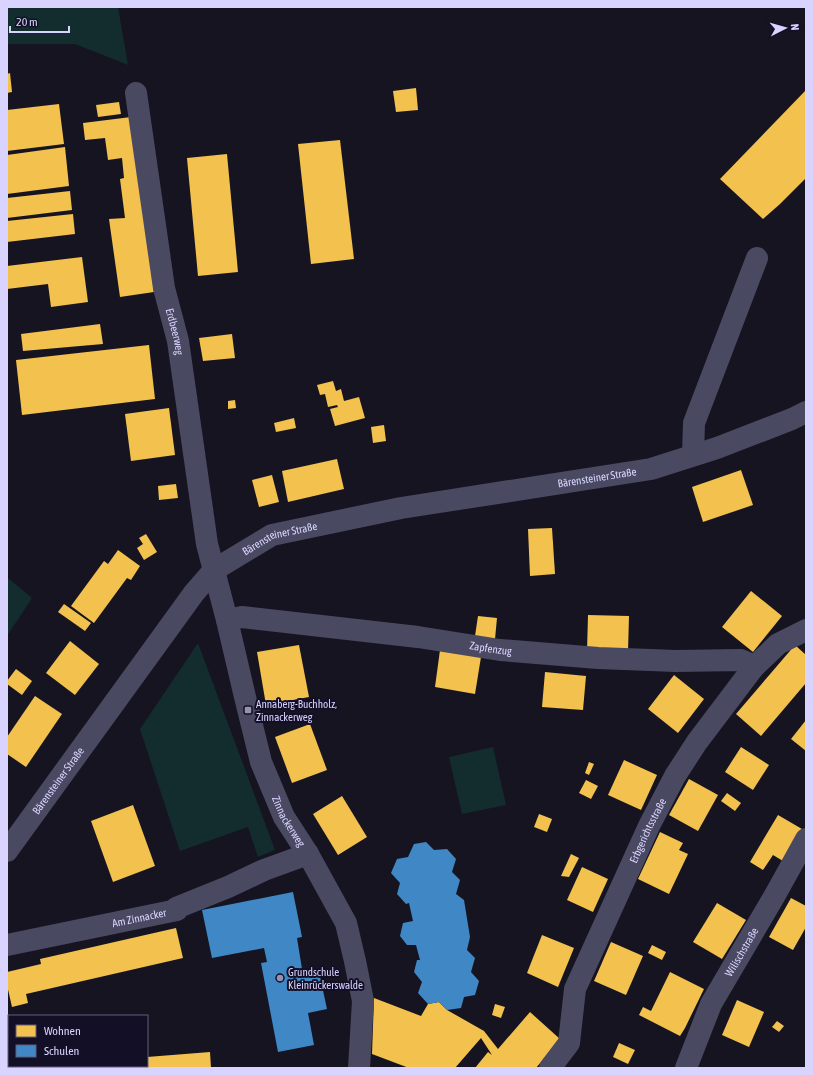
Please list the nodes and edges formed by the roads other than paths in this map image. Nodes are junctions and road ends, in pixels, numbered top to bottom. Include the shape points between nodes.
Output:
1 (136, 93) dead end
2 (757, 258) dead end
3 (806, 412) edge
4 (693, 455) junction
5 (214, 570) junction
6 (227, 620) junction
7 (806, 630) edge
8 (753, 668) junction
9 (806, 839) edge
10 (7, 851) edge
11 (308, 854) junction
12 (7, 944) edge
13 (359, 1068) edge
14 (550, 1068) edge
15 (686, 1068) edge

1 - 5 street, Erdbeerweg via 164,288 178,340 207,544
2 - 4 street via 694,423
3 - 4 street, Bärensteiner Straße via 718,448
4 - 5 street, Bärensteiner Straße via 651,469 401,508 272,535
5 - 6 street, Zinnackerweg
5 - 10 street, Bärensteiner Straße via 194,593
6 - 8 street, Zapfenzug via 242,618 418,637 500,650 598,658 741,660
6 - 11 street, Zinnackerweg via 261,762 284,817
7 - 8 street, Erbgerichtsstraße via 778,644
8 - 14 street, Erbgerichtsstraße via 697,742 675,776 649,826 575,989 569,1043
9 - 15 street, Wilischstraße via 711,1004
11 - 12 street, Am Zinnacker via 264,870 176,908 177,910
11 - 13 street, Zinnackerweg via 346,923 356,961 363,1001

